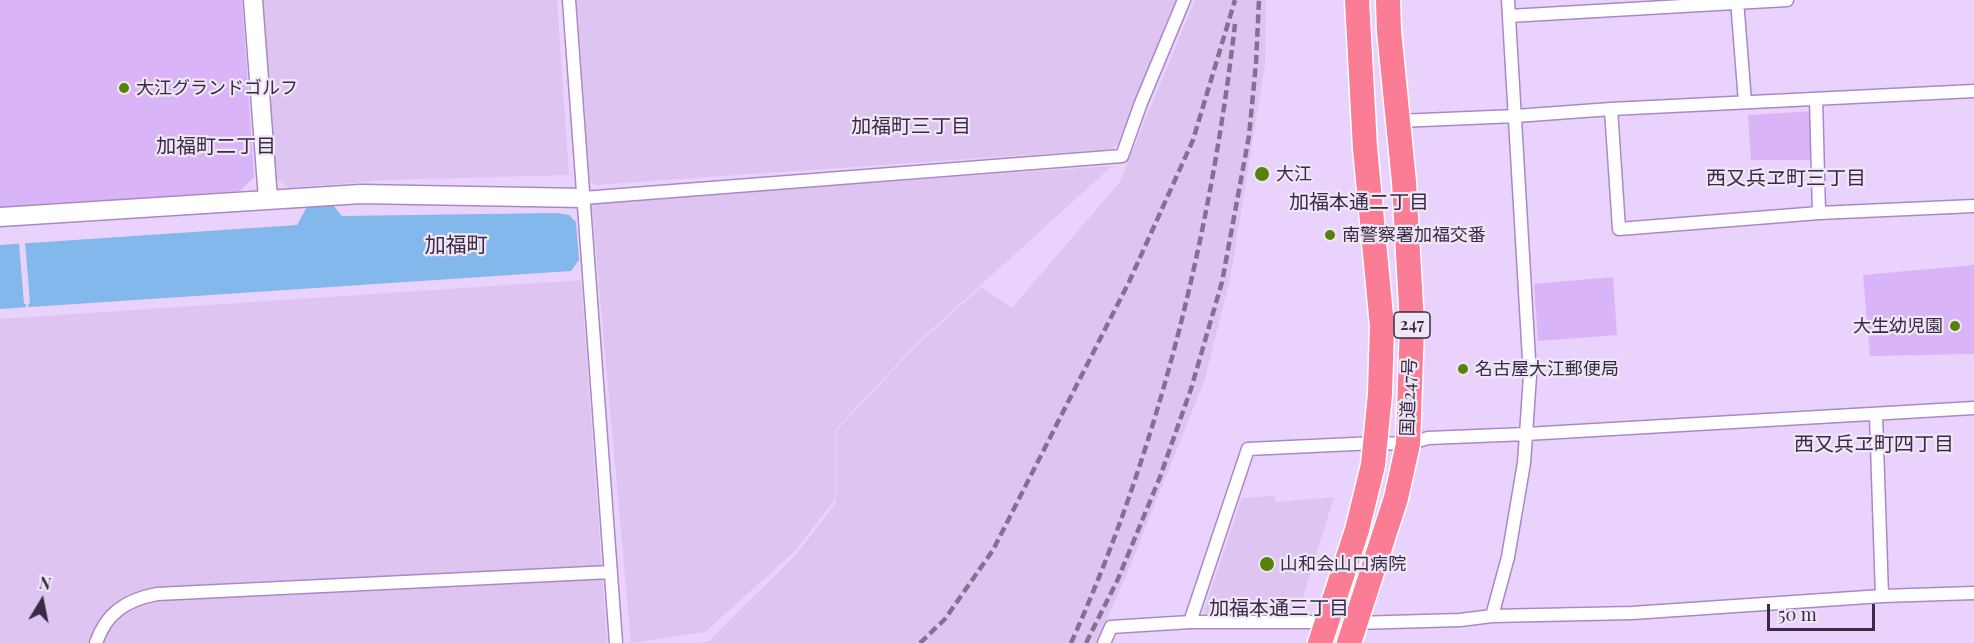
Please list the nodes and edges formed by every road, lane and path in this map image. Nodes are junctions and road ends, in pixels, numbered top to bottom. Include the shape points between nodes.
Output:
1 (253, 0) edge
2 (569, 0) edge
3 (1184, 0) edge
4 (1357, 0) edge
5 (1388, 0) edge
6 (1508, 0) edge
7 (1787, 0) edge
8 (1737, 1) edge
9 (1509, 16) junction
10 (1974, 91) edge
11 (1816, 99) junction
12 (1745, 102) junction
13 (1611, 109) junction
14 (1516, 116) junction
15 (1399, 121) junction
16 (583, 198) junction
17 (268, 199) junction
18 (1974, 206) edge
19 (1819, 213) junction
20 (0, 218) edge
21 (1974, 408) edge
22 (1876, 415) junction
23 (1526, 434) junction
24 (1376, 443) junction
25 (1408, 444) junction
26 (610, 572) junction
27 (1974, 593) edge
28 (1882, 596) junction
29 (1492, 616) junction
30 (1190, 622) junction
31 (1323, 632) edge
32 (1352, 633) edge
33 (96, 643) edge
34 (616, 643) edge
35 (1104, 643) edge

1 - 17 street
2 - 16 street
3 - 16 street via 1122,156
4 - 24 highway, 国道247号 / 247 via 1365,148 1382,326
5 - 15 highway, 国道247号 / 247
6 - 9 street
7 - 8 street
8 - 9 street
8 - 12 street
9 - 14 street
10 - 11 street
11 - 12 street
11 - 19 street
12 - 13 street
13 - 14 street
13 - 19 street via 1619,229
14 - 15 street
14 - 23 street via 1530,376
15 - 25 highway, 国道247号 / 247 via 1412,324
16 - 17 street via 362,194
16 - 26 street
17 - 20 street
18 - 19 street
21 - 22 street
22 - 23 street
22 - 28 street
23 - 25 street via 1428,438
23 - 29 street via 1508,557
24 - 25 street
24 - 30 street via 1248,449
24 - 31 highway, 国道247号 / 247 via 1357,530
25 - 32 highway, 国道247号 / 247 via 1396,498
26 - 33 street via 157,594 118,609 106,621
26 - 34 street
27 - 28 street
28 - 29 street via 1632,613
29 - 32 street
30 - 31 street
30 - 35 street via 1111,627

